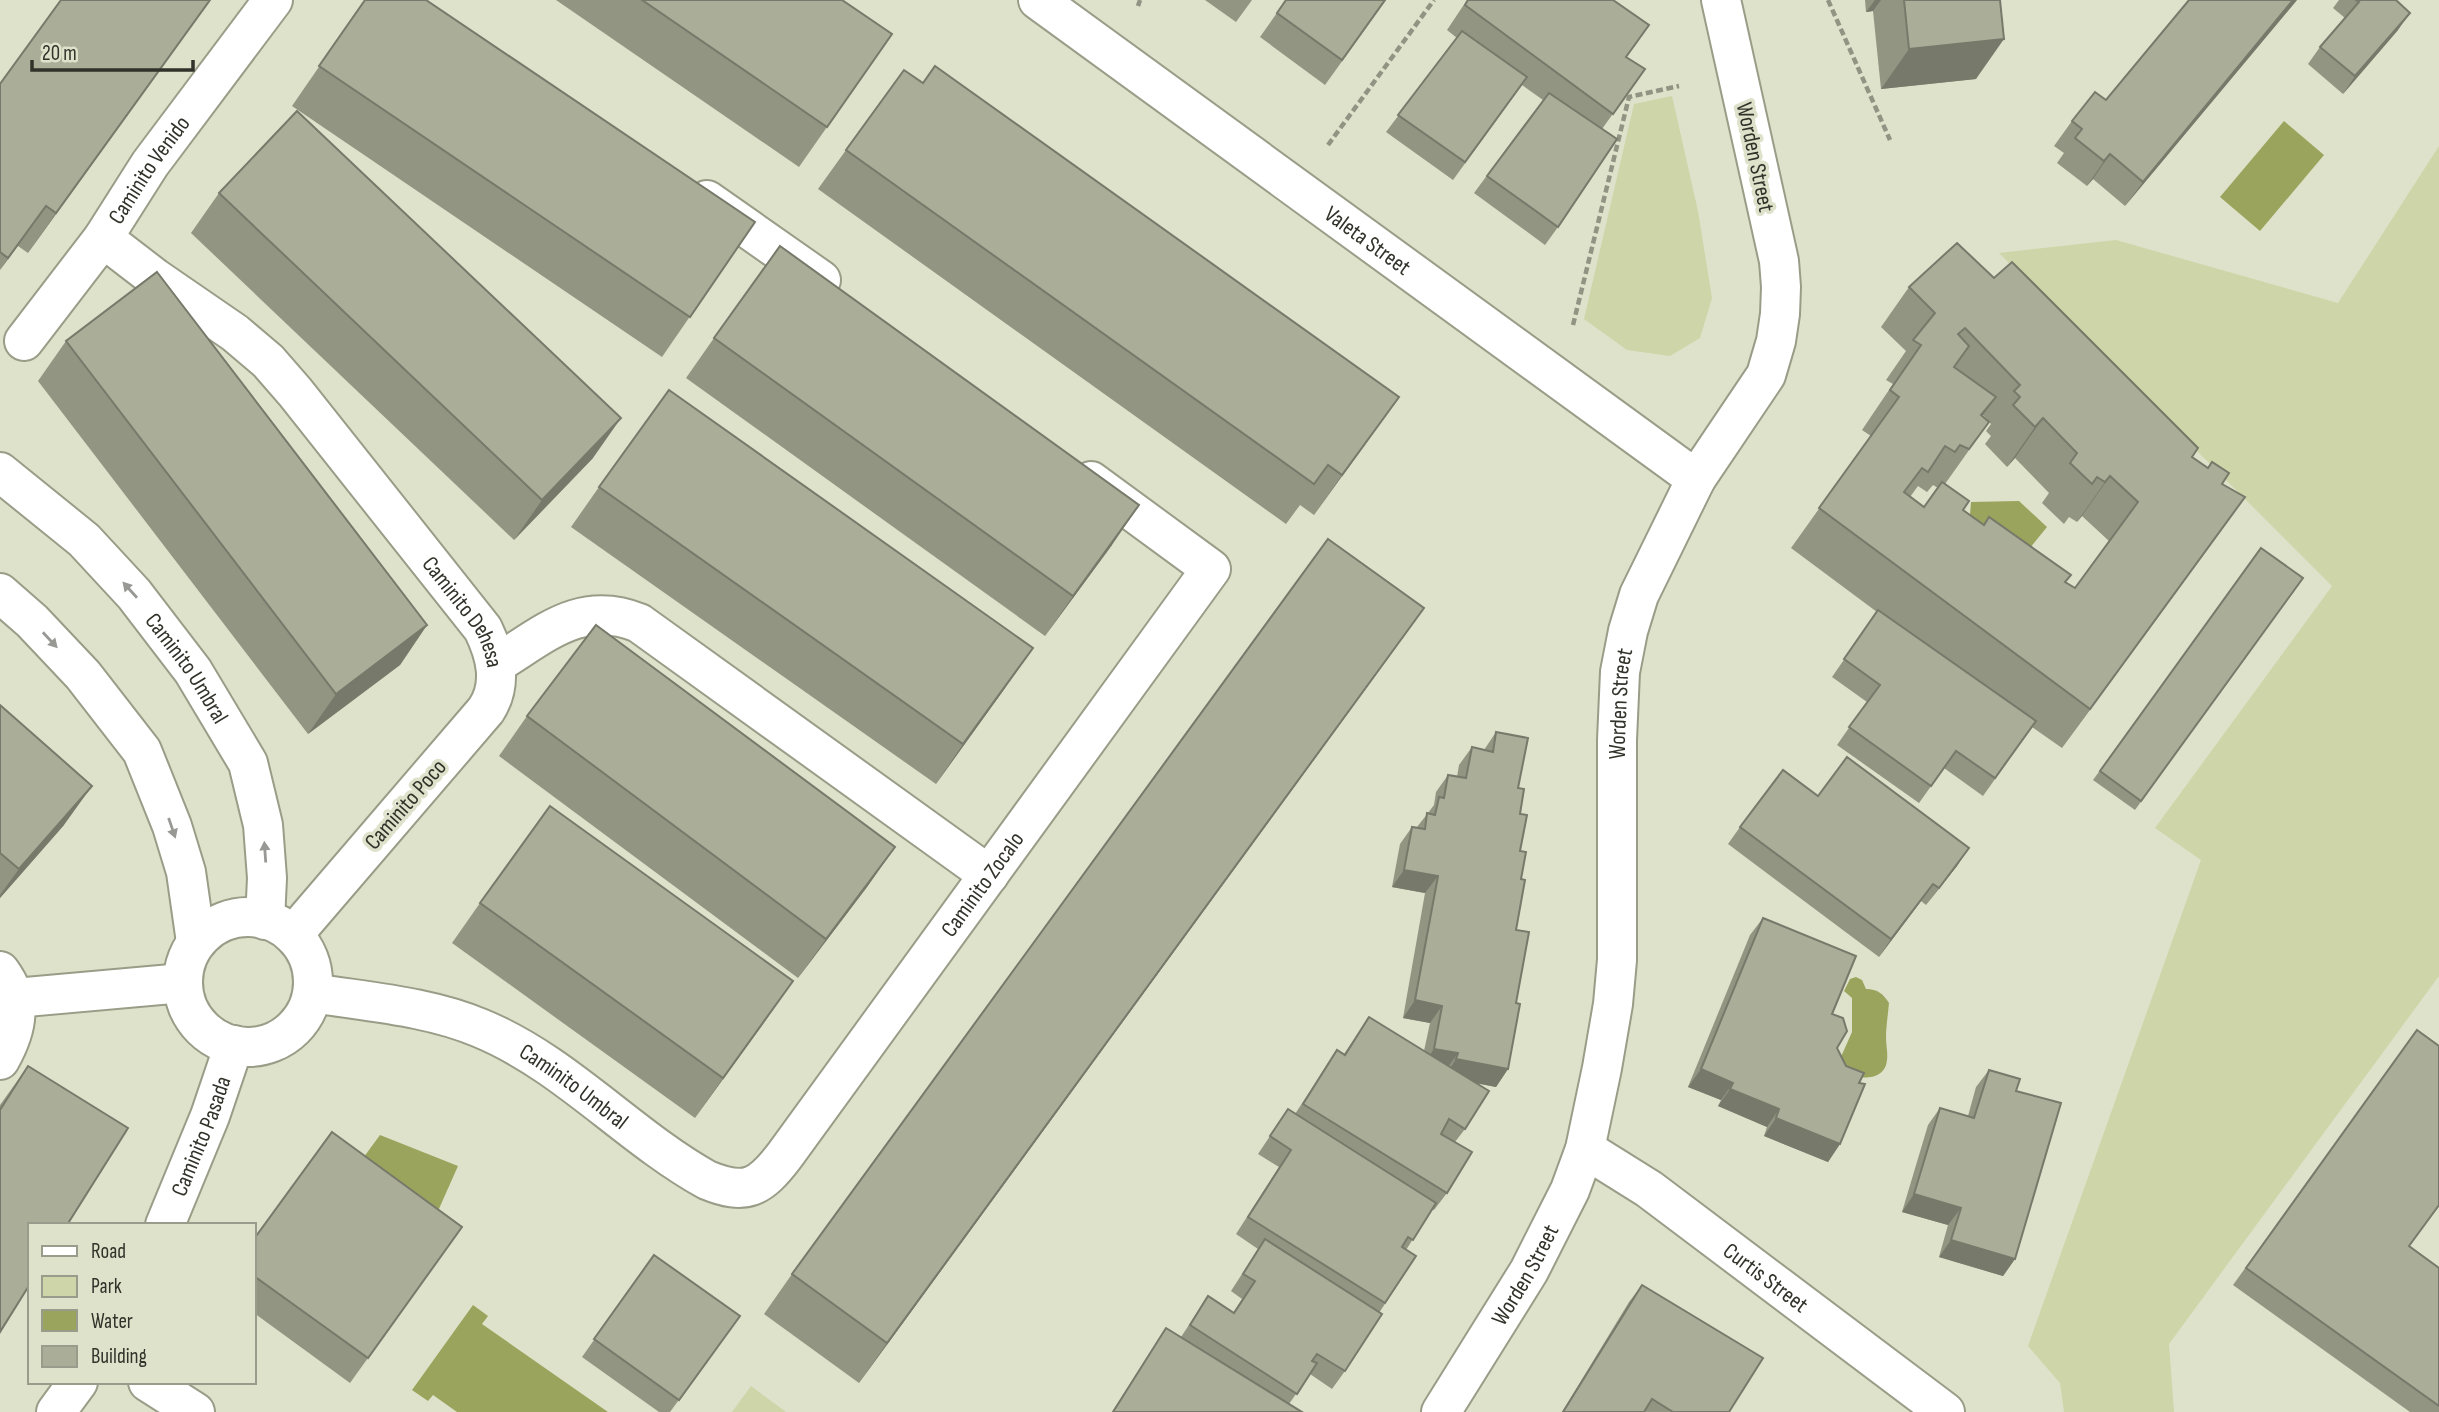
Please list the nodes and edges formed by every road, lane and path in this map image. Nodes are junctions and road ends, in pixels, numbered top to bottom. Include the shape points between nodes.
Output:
1 (273, 0) edge
2 (1038, 0) edge
3 (1434, 0) edge
4 (1721, 0) edge
5 (1828, 0) edge
6 (1679, 86) dead end
7 (1890, 140) dead end
8 (1328, 145) dead end
9 (675, 178) edge
10 (103, 238) junction
11 (854, 303) edge
12 (1573, 324) dead end
13 (24, 341) dead end
14 (1068, 463) edge
15 (0, 472) edge
16 (1696, 479) junction
17 (0, 593) edge
18 (496, 664) junction
19 (989, 876) junction
20 (279, 927) junction
21 (196, 942) junction
22 (183, 983) junction
23 (7, 985) edge
24 (313, 993) junction
25 (234, 1045) junction
26 (0, 1060) edge
27 (1585, 1149) junction
28 (740, 1189) joint
29 (166, 1223) edge
30 (77, 1384) edge
31 (151, 1384) edge
32 (57, 1412) edge
33 (195, 1412) edge
34 (1440, 1412) edge
35 (1945, 1412) edge

1 - 10 street, Caminito Venido via 150,164
2 - 16 street, Valeta Street
3 - 8 path
4 - 16 street, Worden Street via 1776,244 1781,300 1766,375
5 - 7 path
6 - 12 path via 1629,97
9 - 11 street
10 - 13 street, Caminito Venido
10 - 18 street, Caminito Dehesa via 235,332 268,361 484,629
14 - 19 street, Caminito Zocalo via 1211,569
20 -> 15 street, Caminito Umbral via 248,763 193,671 134,594 84,540
16 - 27 street, Worden Street via 1639,595 1620,672 1616,960
17 -> 21 street via 83,675 142,751 186,872
18 - 19 street, Caminito Dehesa via 580,616 613,615 639,623
18 - 20 street, Caminito Poco via 496,686 486,710
19 - 28 street, Caminito Zocalo via 775,1168
20 - 21 street via 254,917 233,918 212,927
20 - 24 street via 306,951 313,971
21 - 22 street via 186,961
22 - 23 street
22 - 25 street via 186,1004 197,1023
23 - 26 street via 16,1015
24 - 25 street via 293,1029 276,1041
24 - 28 street, Caminito Umbral via 421,1010 480,1028 530,1054 696,1173 729,1189
25 - 29 street, Caminito Pasada
27 - 34 street, Worden Street via 1529,1271
27 - 35 street, Curtis Street via 1649,1189
30 - 32 street
31 - 33 street

